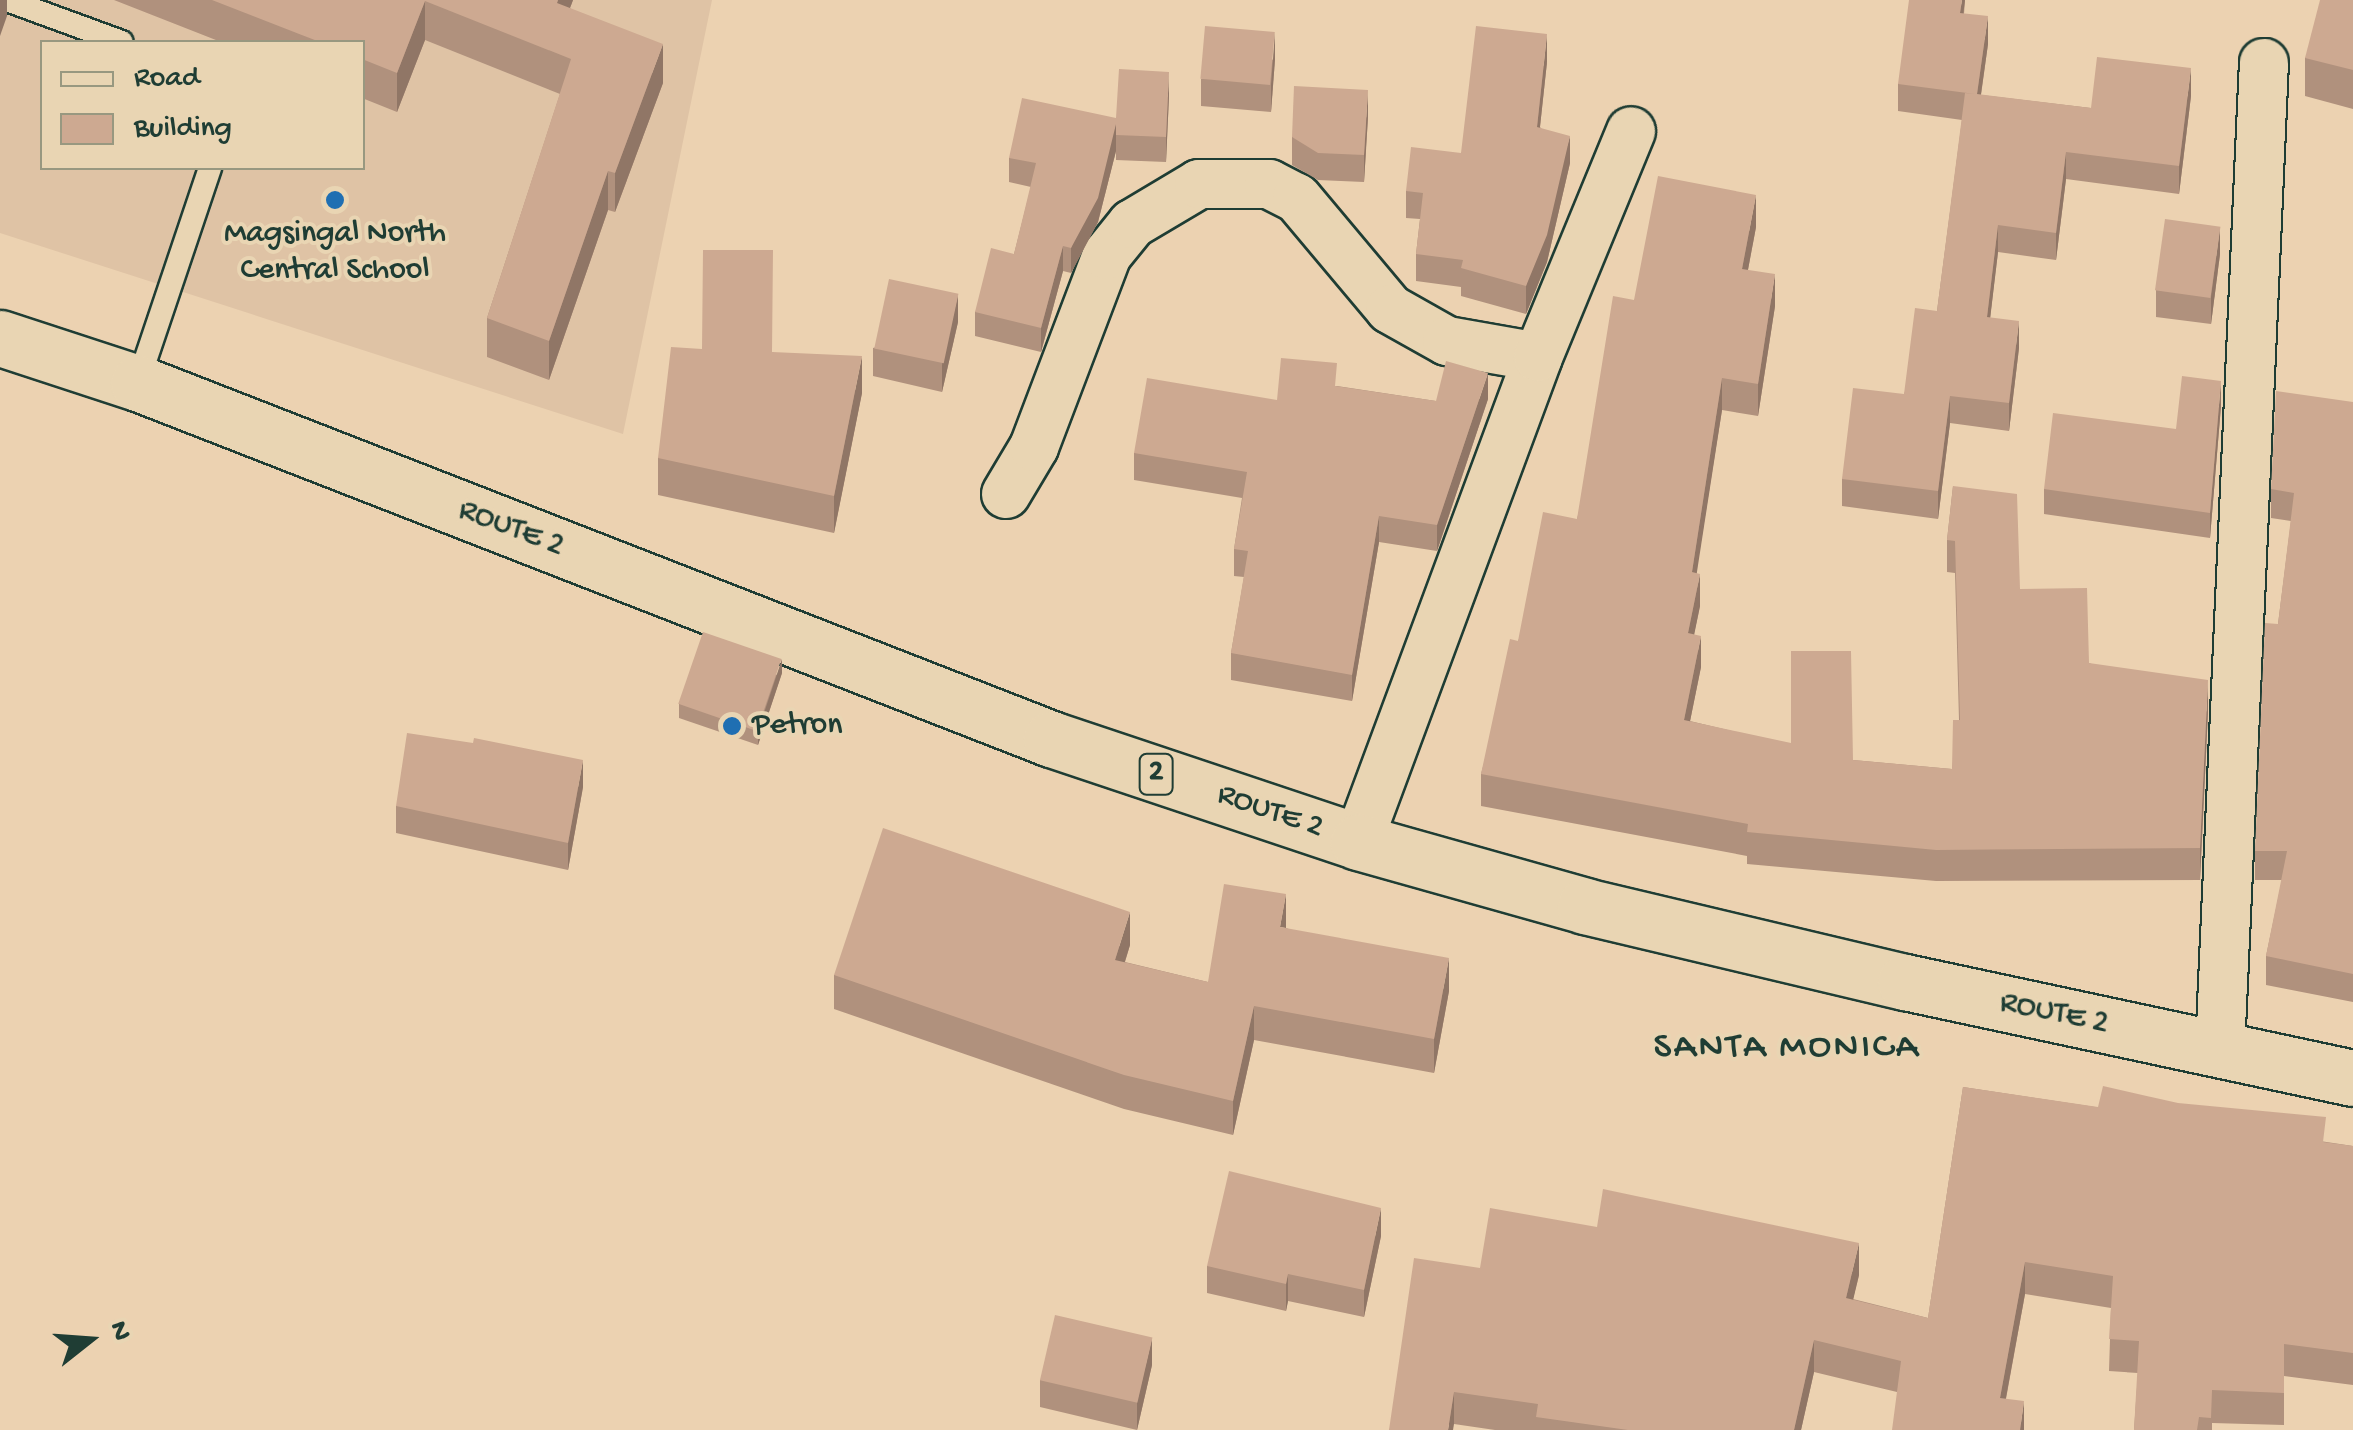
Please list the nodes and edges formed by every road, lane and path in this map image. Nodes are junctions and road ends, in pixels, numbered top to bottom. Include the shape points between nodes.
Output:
1 (7, 0) edge
2 (117, 40) edge
3 (2264, 63) dead end
4 (1632, 131) dead end
5 (209, 170) edge
6 (0, 338) edge
7 (1538, 357) junction
8 (138, 383) junction
9 (1006, 494) dead end
10 (1358, 842) junction
11 (2220, 1050) junction
12 (2353, 1078) edge

1 - 2 lane
3 - 11 street
4 - 7 street
5 - 8 lane
6 - 8 highway, ROUTE 2 / 2
7 - 9 street via 1447,341 1390,309 1297,198 1269,184 1199,184 1132,224 1107,254 1034,447
7 - 10 street
8 - 10 highway, ROUTE 2 / 2 via 1051,738
10 - 11 highway, ROUTE 2 / 2 via 1660,924
11 - 12 highway, ROUTE 2 / 2

